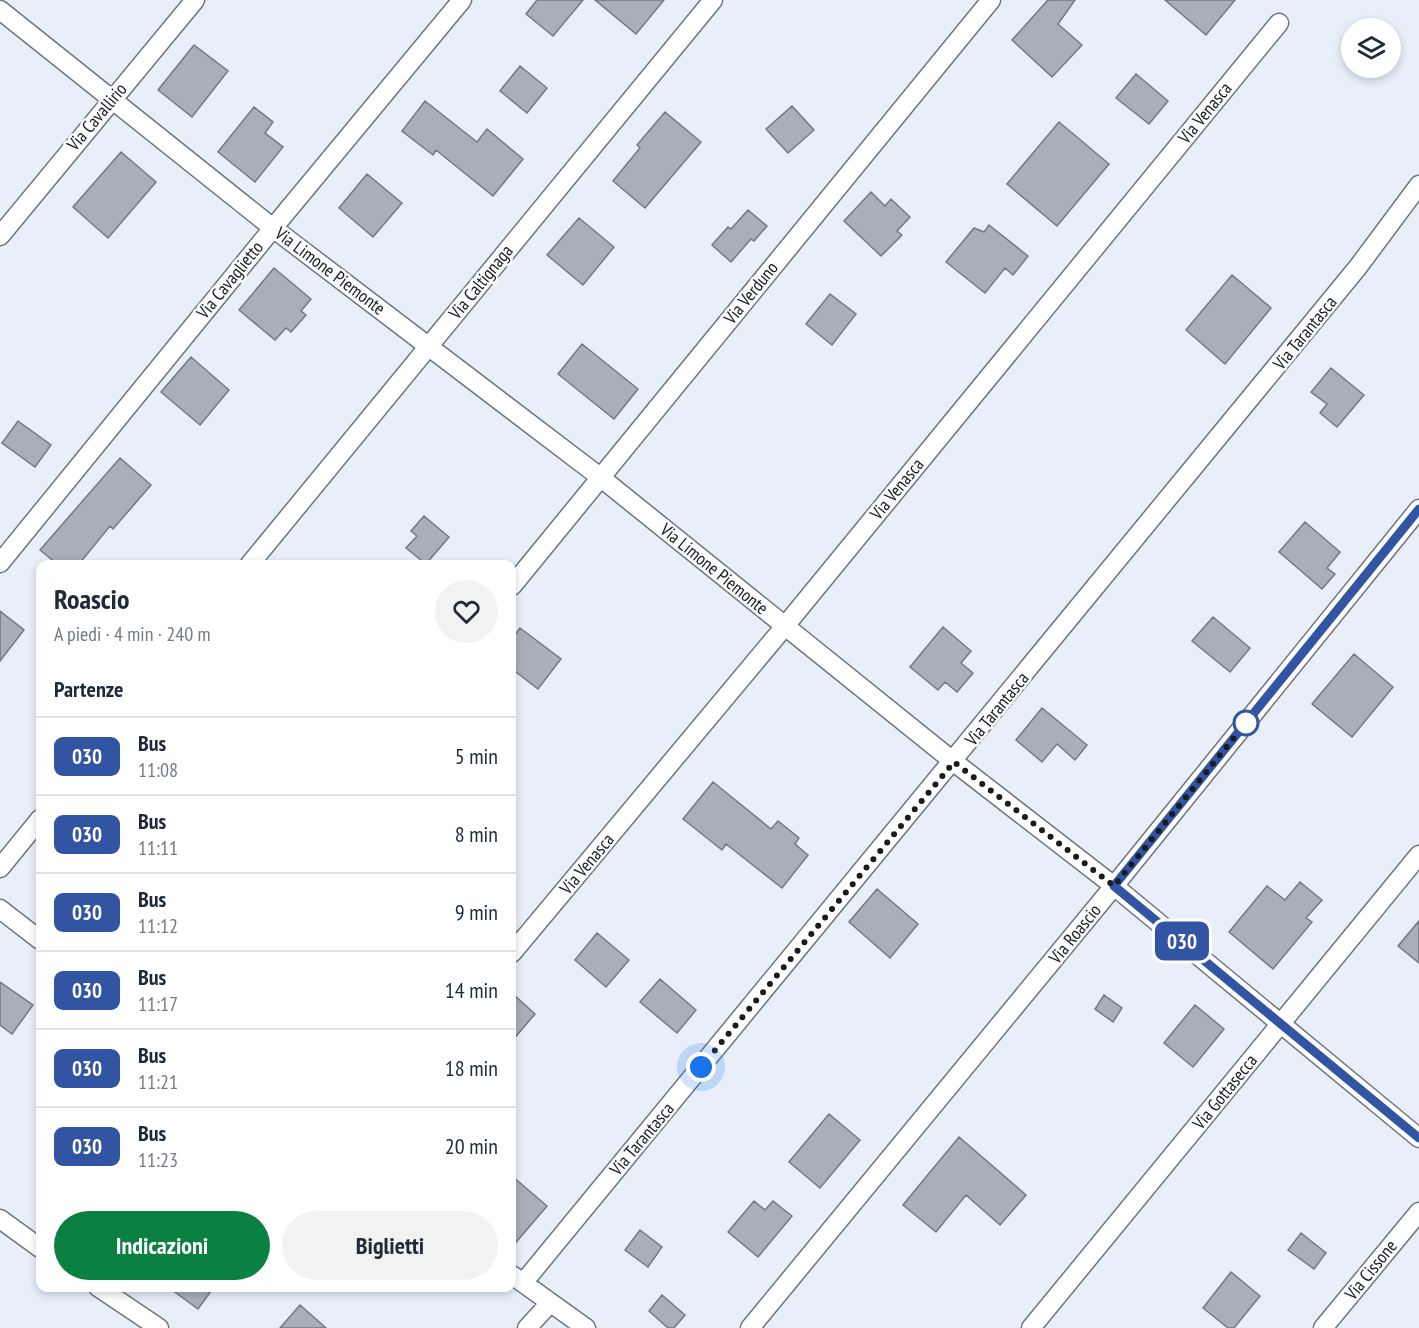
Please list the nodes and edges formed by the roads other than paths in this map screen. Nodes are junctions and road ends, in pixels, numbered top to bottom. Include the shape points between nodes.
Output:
1 (195, 0) edge
2 (462, 0) edge
3 (713, 0) edge
4 (991, 0) edge
5 (0, 10) edge
6 (1279, 23) dead end
7 (112, 99) junction
8 (1419, 185) edge
9 (273, 228) junction
10 (0, 236) edge
11 (428, 347) junction
12 (600, 477) junction
13 (1419, 509) edge
14 (253, 560) edge
15 (0, 562) edge
16 (516, 581) edge
17 (785, 626) junction
18 (954, 762) junction
19 (36, 824) edge
20 (1419, 855) edge
21 (0, 868) edge
22 (1114, 886) junction
23 (0, 909) edge
24 (36, 937) edge
25 (516, 948) edge
26 (1282, 1023) junction
27 (1419, 1138) edge
28 (1419, 1212) edge
29 (0, 1219) edge
30 (36, 1245) edge
31 (517, 1279) edge
32 (105, 1292) edge
33 (550, 1303) junction
34 (159, 1328) edge
35 (527, 1328) edge
36 (586, 1328) edge
37 (750, 1328) edge
38 (1031, 1328) edge
39 (1323, 1328) edge

1 - 7 street, Via Cavallirio
2 - 9 street, Via Cavaglietto
3 - 11 street, Via Caltignaga
4 - 12 street, Via Verduno
5 - 7 street, Via Limone Piemonte
6 - 17 street, Via Venasca
7 - 9 street, Via Limone Piemonte
7 - 10 street, Via Cavallirio
8 - 18 street, Via Tarantasca via 1358,267
9 - 11 street, Via Limone Piemonte
9 - 15 street, Via Cavaglietto
11 - 12 street, Via Limone Piemonte
11 - 14 street, Via Caltignaga
12 - 16 street, Via Verduno
12 - 17 street, Via Limone Piemonte
13 - 22 street, Via Roascio
17 - 18 street, Via Limone Piemonte
17 - 25 street, Via Venasca
18 - 22 street, Via Limone Piemonte
18 - 31 street, Via Tarantasca
19 - 21 street
20 - 26 street, Via Gottasecca
22 - 26 street, Via Limone Piemonte
22 - 37 street, Via Roascio
23 - 24 street
26 - 27 street, Via Limone Piemonte
26 - 38 street, Via Gottasecca
28 - 39 street, Via Cissone
29 - 30 street
31 - 33 street
32 - 34 street
33 - 35 street
33 - 36 street

